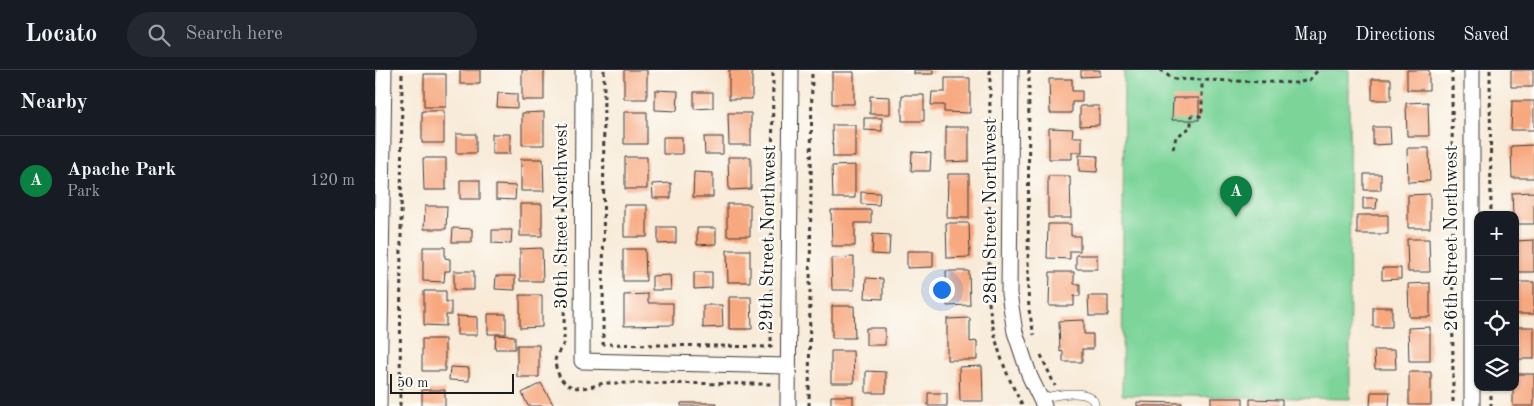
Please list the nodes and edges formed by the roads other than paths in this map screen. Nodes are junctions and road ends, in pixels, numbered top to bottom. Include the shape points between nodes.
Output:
1 (384, 70) edge
2 (583, 70) edge
3 (791, 70) edge
4 (1011, 70) edge
5 (1471, 70) edge
6 (787, 366) junction
7 (1042, 402) edge
8 (379, 406) edge
9 (788, 406) edge
10 (1095, 406) edge
11 (1472, 406) edge

1 - 8 street
2 - 6 street, 30th Street Northwest via 581,362
3 - 6 street, 29th Street Northwest
4 - 7 street, 28th Street Northwest via 1009,294 1015,332
5 - 11 street, 26th Street Northwest
6 - 9 street, 29th Street Northwest
7 - 10 lane via 1060,394 1087,395

